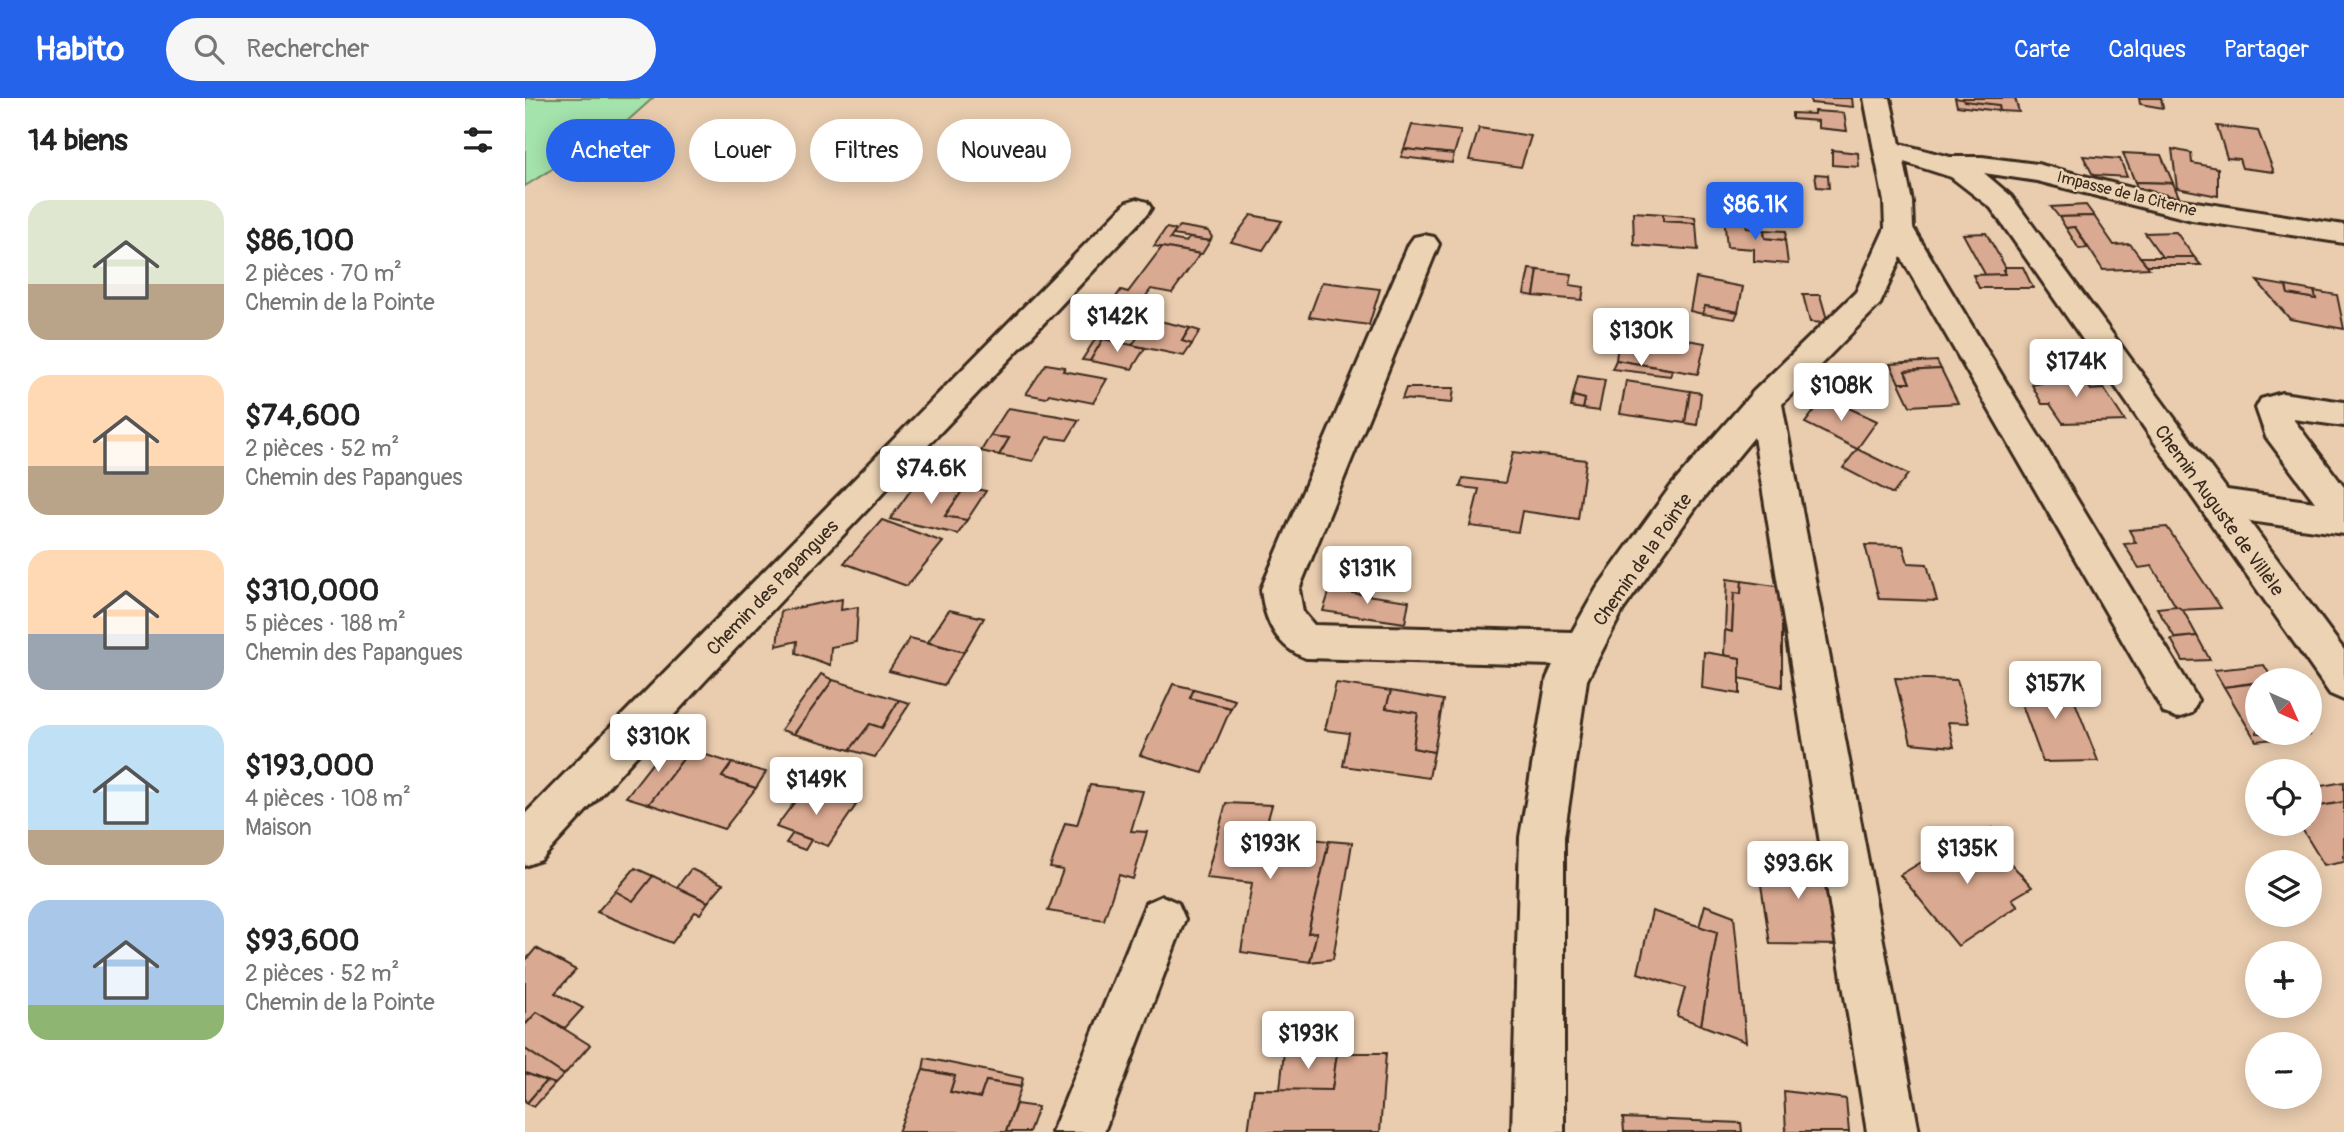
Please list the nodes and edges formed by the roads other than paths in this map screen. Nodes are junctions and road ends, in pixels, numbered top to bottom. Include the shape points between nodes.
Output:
1 (1877, 98) edge
2 (1888, 150) junction
3 (1952, 165) junction
4 (1137, 208) dead end
5 (1899, 228) junction
6 (2344, 234) edge
7 (1424, 244) dead end
8 (1765, 401) junction
9 (2344, 414) edge
10 (2213, 502) junction
11 (2344, 513) edge
12 (2344, 520) edge
13 (1582, 649) junction
14 (2344, 682) edge
15 (2178, 700) dead end
16 (525, 845) edge
17 (1161, 919) dead end
18 (1078, 1132) edge
19 (1538, 1132) edge
20 (1893, 1132) edge

1 - 2 street
2 - 3 street, Chemin Auguste de Villèle
2 - 5 street
3 - 6 street, Impasse de la Citerne via 2024,167 2169,207
3 - 10 street, Chemin Auguste de Villèle via 2001,202
4 - 16 street, Chemin des Papangues
5 - 8 street, Chemin de la Pointe via 1869,297
5 - 15 street
7 - 13 street via 1280,589 1283,617 1306,641
8 - 13 street, Chemin de la Pointe via 1684,496 1610,599
8 - 20 street
9 - 11 street via 2282,405 2271,411 2278,428
10 - 12 street
10 - 14 street, Chemin Auguste de Villèle
13 - 19 street, Chemin de la Pointe via 1567,678 1542,836
17 - 18 street

